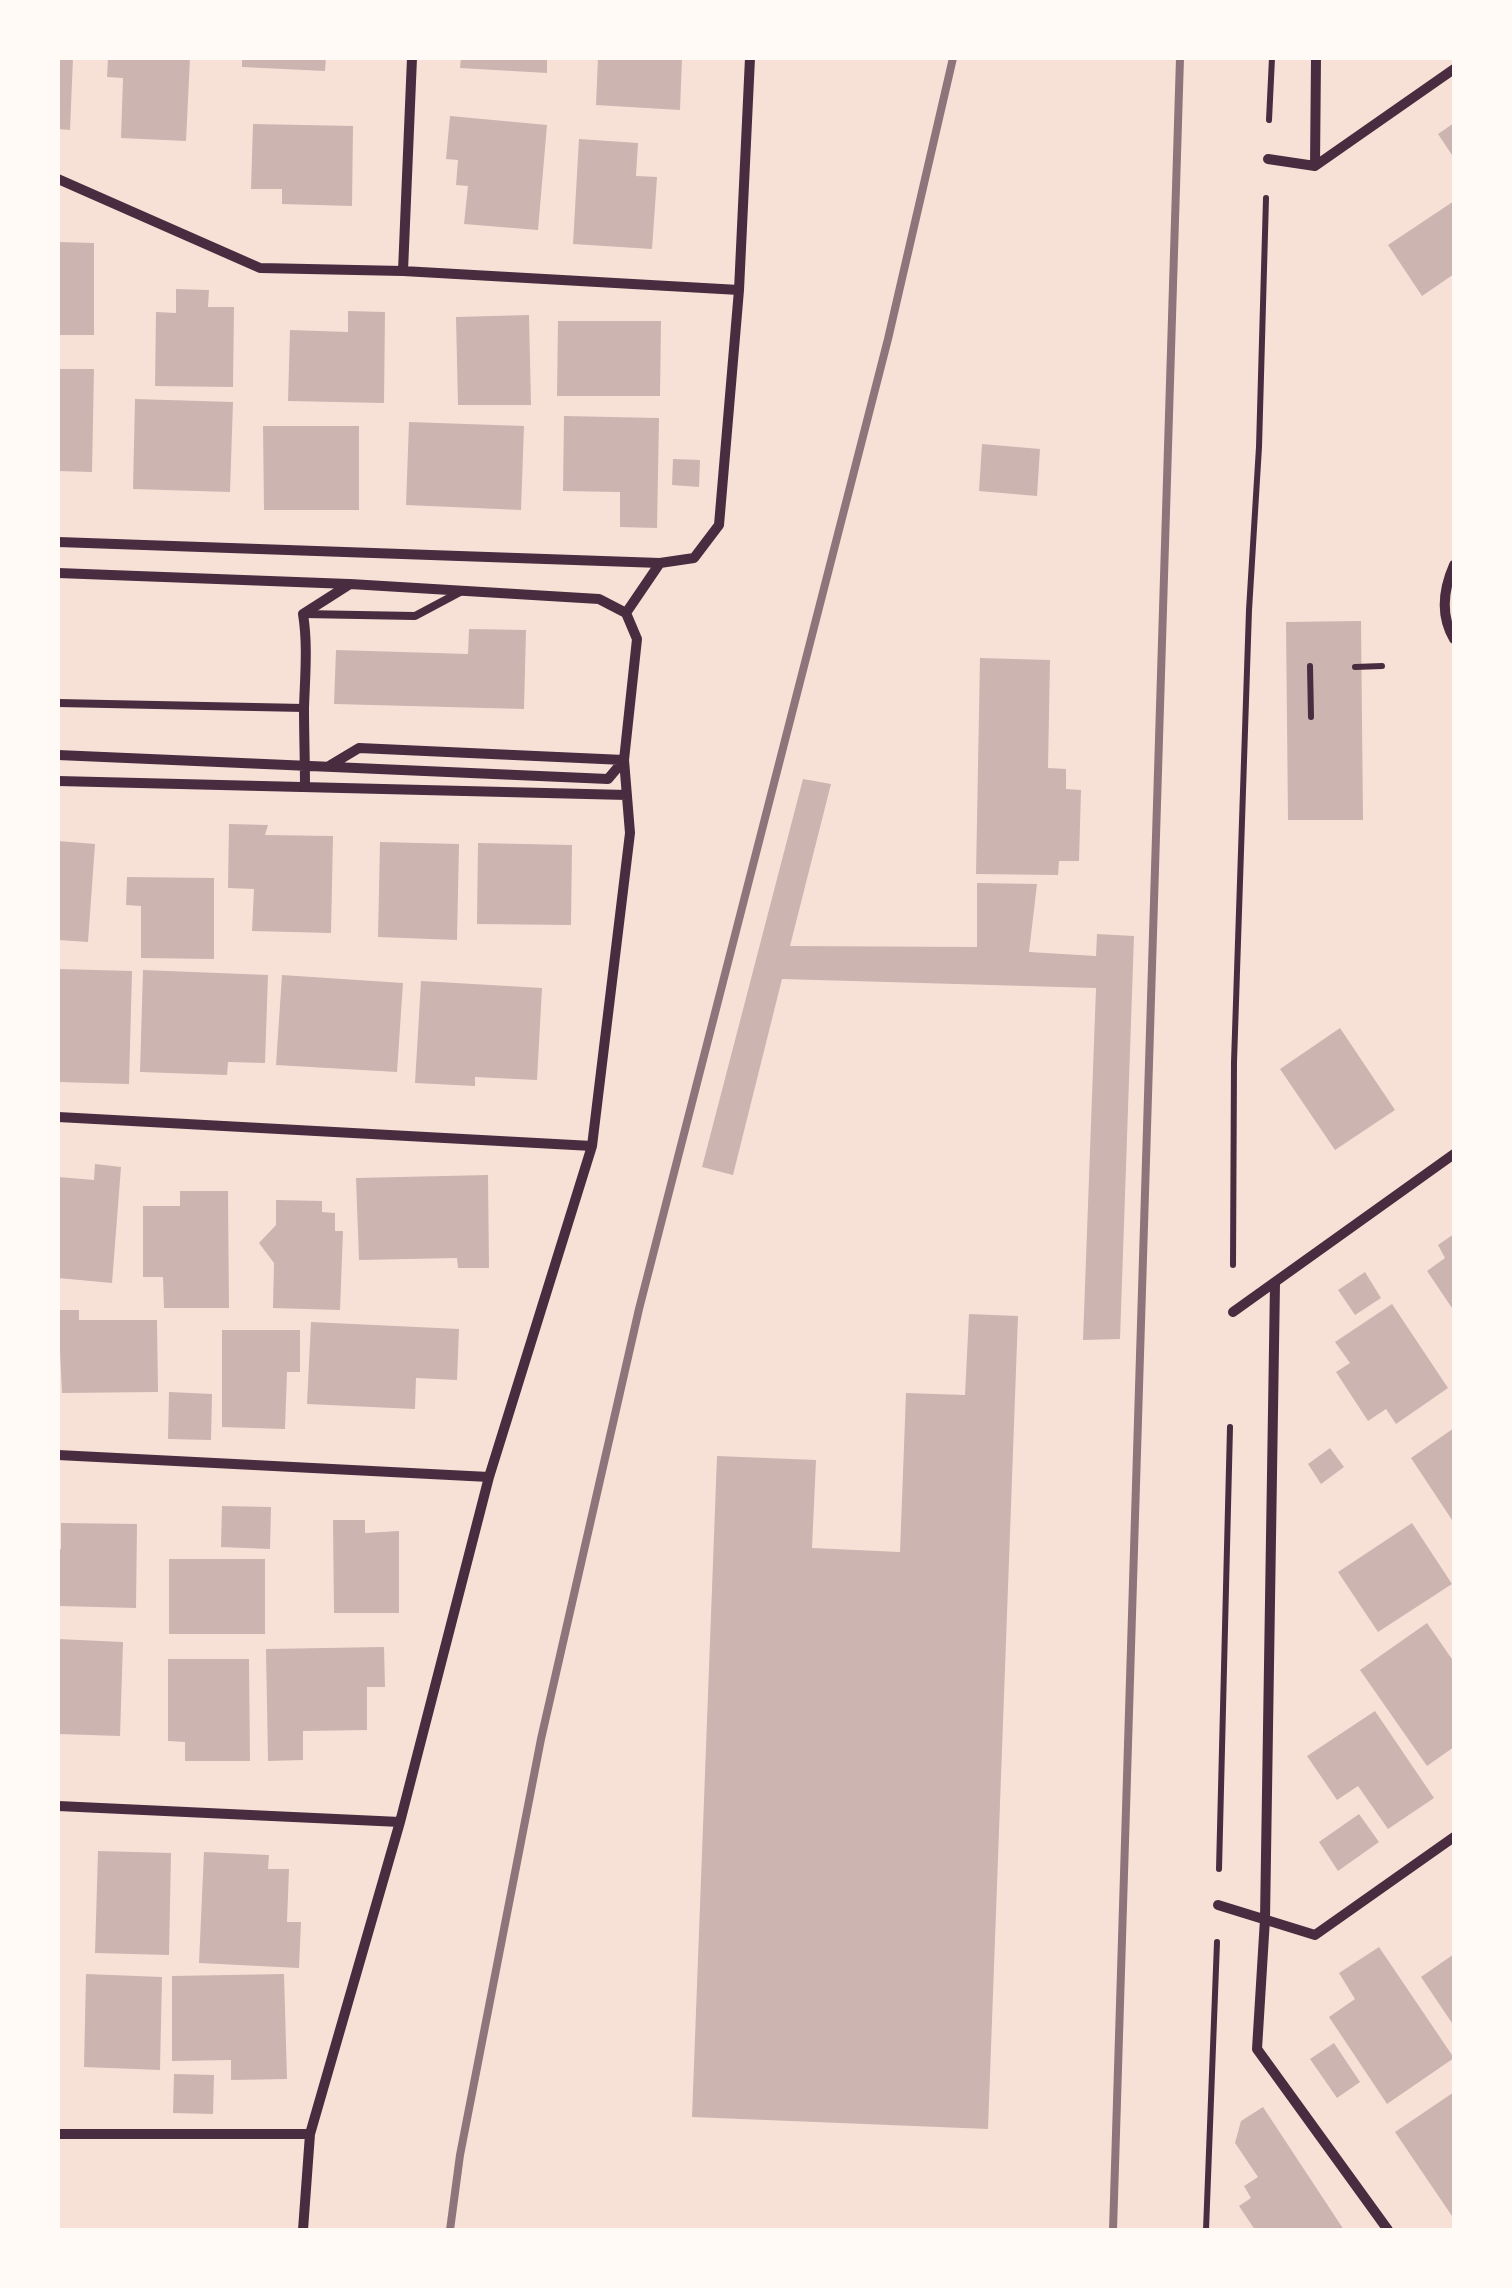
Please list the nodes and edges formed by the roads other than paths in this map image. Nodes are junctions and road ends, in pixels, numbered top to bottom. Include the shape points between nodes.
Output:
1 (412, 58) edge
2 (750, 58) edge
3 (1316, 58) edge
4 (1454, 70) edge
5 (1268, 160) road end
6 (1315, 166) junction
7 (58, 179) edge
8 (403, 271) junction
9 (739, 290) junction
10 (58, 542) edge
11 (660, 563) junction
12 (1454, 565) edge
13 (58, 573) edge
14 (350, 584) junction
15 (466, 589) junction
16 (626, 613) junction
17 (303, 614) junction
18 (1454, 639) edge
19 (58, 703) edge
20 (304, 708) junction
21 (58, 754) edge
22 (624, 760) junction
23 (305, 764) junction
24 (329, 766) junction
25 (58, 781) edge
26 (305, 787) junction
27 (627, 795) junction
28 (58, 1117) edge
29 (592, 1146) junction
30 (1454, 1154) edge
31 (1276, 1282) junction
32 (1233, 1312) road end
33 (58, 1456) edge
34 (489, 1478) junction
35 (58, 1806) edge
36 (400, 1822) junction
37 (1454, 1837) edge
38 (1218, 1905) road end
39 (1265, 1919) junction
40 (58, 2134) edge
41 (310, 2134) junction
42 (304, 2230) edge
43 (1388, 2230) edge

1 - 8 street
2 - 9 street
3 - 6 street
4 - 6 street
5 - 6 street
7 - 8 street via 260,268
8 - 9 street
9 - 11 street via 719,525 694,558
10 - 11 street
11 - 16 street
12 - 18 street via 1444,610
13 - 14 street
14 - 15 street
14 - 17 street
15 - 16 street via 600,598
15 - 17 lane via 415,616
16 - 22 street via 638,639
17 - 20 street
19 - 20 lane
20 - 23 street
21 - 23 street
22 - 24 street via 359,748
22 - 24 street via 608,779
22 - 27 street
23 - 24 street
23 - 26 street
25 - 26 street
26 - 27 street
27 - 29 street via 630,834
28 - 29 street
29 - 34 street
30 - 31 street
31 - 32 street
31 - 39 street
33 - 34 street
34 - 36 street
35 - 36 street
36 - 41 street
37 - 39 street via 1315,1935
38 - 39 street
39 - 43 street via 1257,2048
40 - 41 street
41 - 42 street

